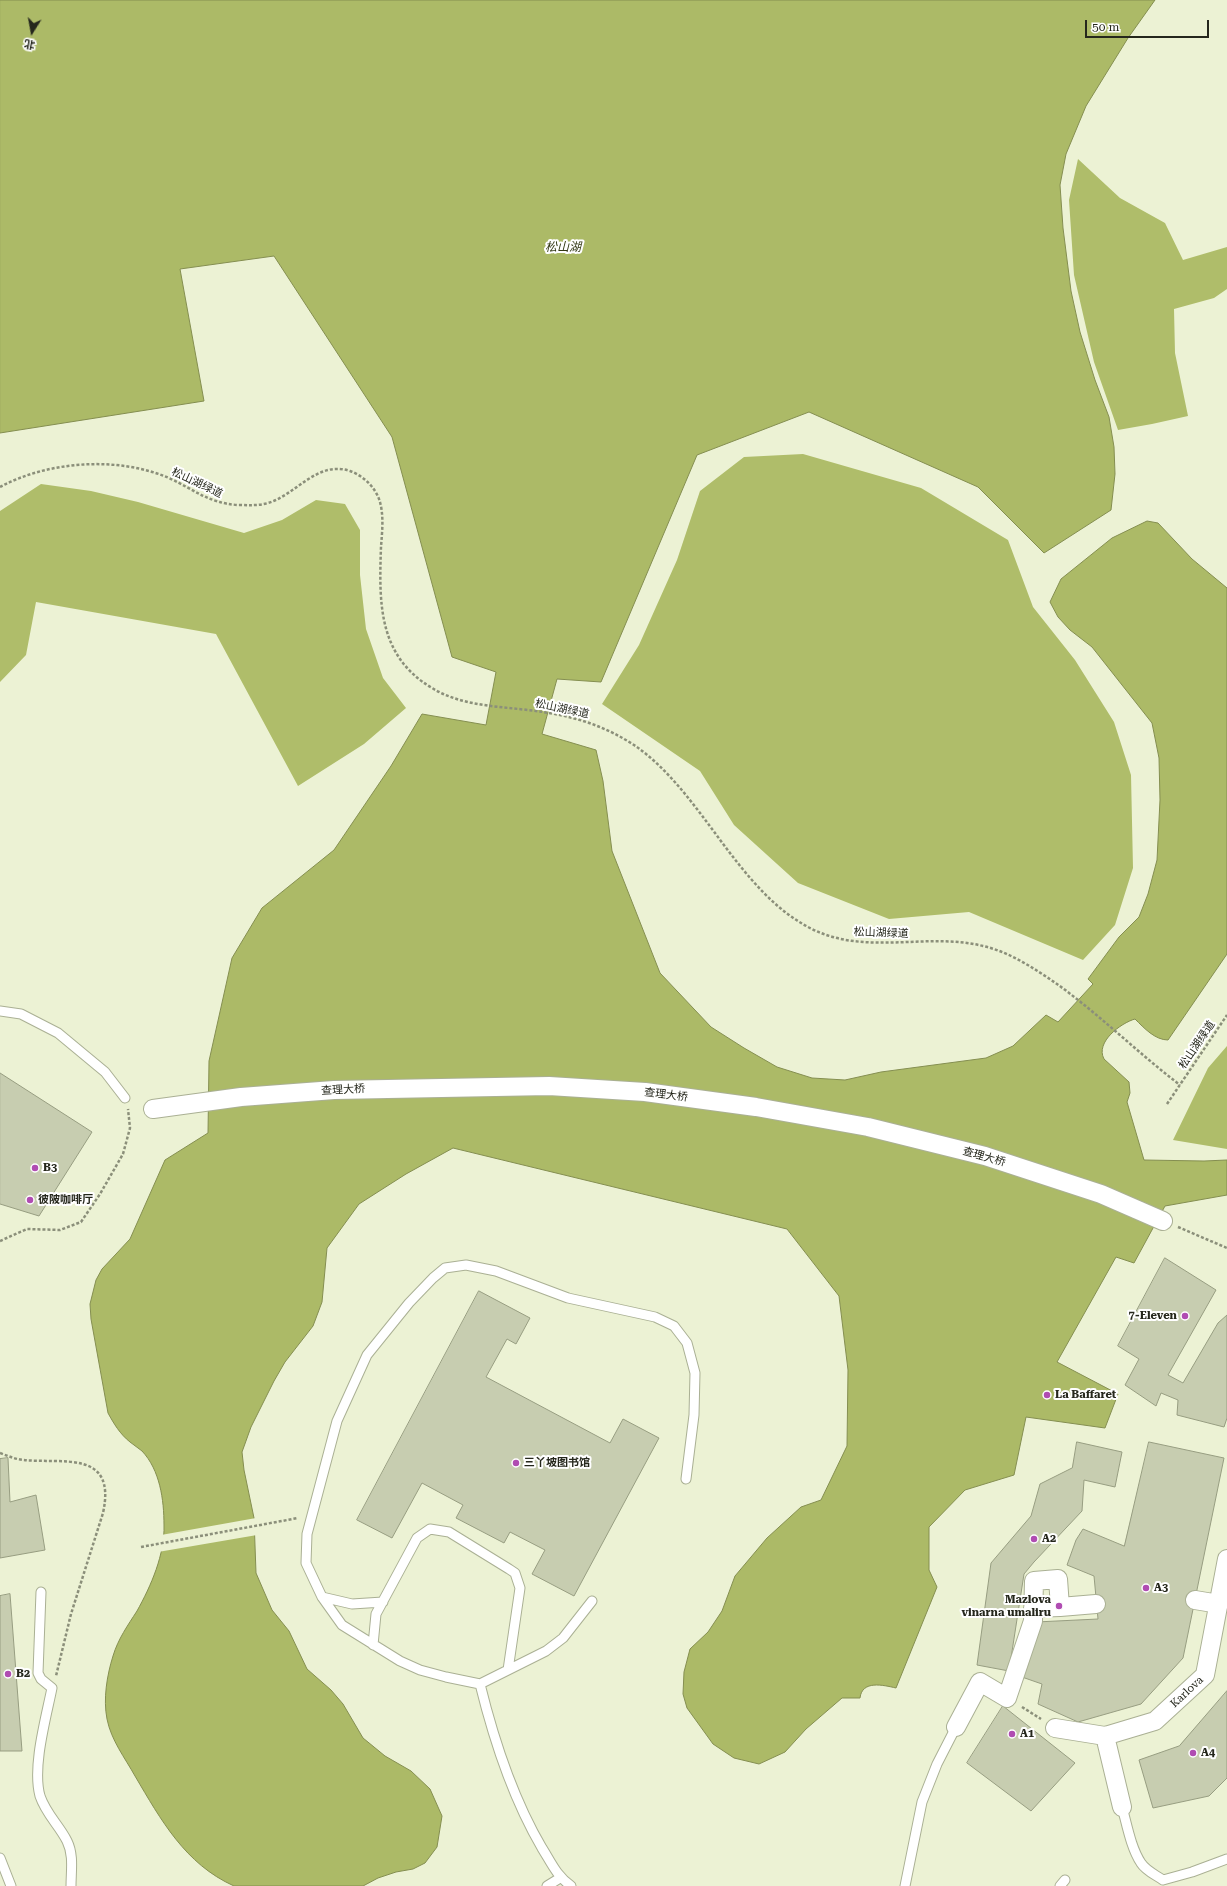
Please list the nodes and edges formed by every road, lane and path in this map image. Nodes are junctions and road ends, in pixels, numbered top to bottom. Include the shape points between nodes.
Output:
1 (0, 487) edge
2 (0, 1011) edge
3 (1227, 1015) edge
4 (1180, 1085) junction
5 (125, 1098) joint
6 (1167, 1104) dead end
7 (153, 1109) dead end
8 (1163, 1221) joint
9 (0, 1241) edge
10 (1227, 1248) edge
11 (0, 1453) edge
12 (686, 1479) dead end
13 (287, 1521) dead end
14 (141, 1547) dead end
15 (1227, 1559) edge
16 (1225, 1586) edge
17 (41, 1592) dead end
18 (322, 1597) junction
19 (1194, 1600) dead end
20 (383, 1602) junction
21 (592, 1602) dead end
22 (1096, 1604) dead end
23 (1219, 1604) junction
24 (1060, 1607) junction
25 (1033, 1608) junction
26 (373, 1645) junction
27 (508, 1670) junction
28 (480, 1684) junction
29 (52, 1688) junction
30 (1007, 1698) junction
31 (956, 1727) joint
32 (1055, 1728) joint
33 (1105, 1736) junction
34 (1122, 1807) joint
35 (0, 1858) edge
36 (1227, 1859) edge
37 (560, 1878) junction
38 (1163, 1883) edge
39 (11, 1886) edge
40 (71, 1886) edge
41 (547, 1886) edge
42 (572, 1886) edge
43 (906, 1886) edge

1 - 4 path, 松山湖绿道 via 18,477 41,471 100,464 137,469 167,477 222,504 253,506 270,503 319,472 338,469 351,471 367,480 380,499 383,516 380,598 385,628 395,653 408,670 434,690 474,703 549,713 612,732 638,748 657,764 770,900 790,916 813,930 840,939 870,943 960,942 986,946 1012,957 1036,970 1096,1014
2 - 5 lane via 21,1014 58,1033 105,1072
3 - 4 path, 松山湖绿道
4 - 6 path, 松山湖绿道
5 - 9 path via 130,1128 123,1154 81,1222 60,1230 27,1228
7 - 8 street, 查理大桥 via 241,1097 334,1090 549,1086 645,1092 756,1106 860,1126 985,1156 1101,1194
8 - 10 path
11 - 29 path via 23,1460 70,1460 84,1464 95,1470 106,1487 103,1513 70,1614
12 - 18 lane via 694,1415 695,1373 687,1343 674,1326 647,1315 568,1298 496,1271 466,1265 445,1268 409,1303 367,1355 337,1421 307,1534 306,1563
13 - 14 path
15 - 16 street, Karlova
16 - 23 street, Karlova
17 - 29 lane via 38,1673
18 - 20 lane via 352,1604
18 - 26 lane via 342,1625
19 - 23 street
20 - 26 lane via 376,1614
20 - 27 lane via 417,1538 430,1529 449,1532 515,1573 518,1579 519,1600
21 - 27 lane via 564,1638 546,1651
22 - 24 street
23 - 33 street, Karlova via 1205,1675 1155,1721
24 - 25 street
24 - 25 street via 1058,1579 1034,1581
25 - 30 street via 1033,1621
26 - 28 lane via 420,1670
27 - 28 lane
28 - 37 lane via 492,1732 510,1783 533,1832
29 - 40 lane via 38,1766 38,1781 44,1807 67,1841 71,1852
30 - 31 street via 980,1682
30 - 32 path
31 - 43 lane via 937,1764 922,1802
32 - 33 street
33 - 34 street
34 - 38 lane via 1141,1864
35 - 39 lane
36 - 38 lane
37 - 41 lane
37 - 42 lane

